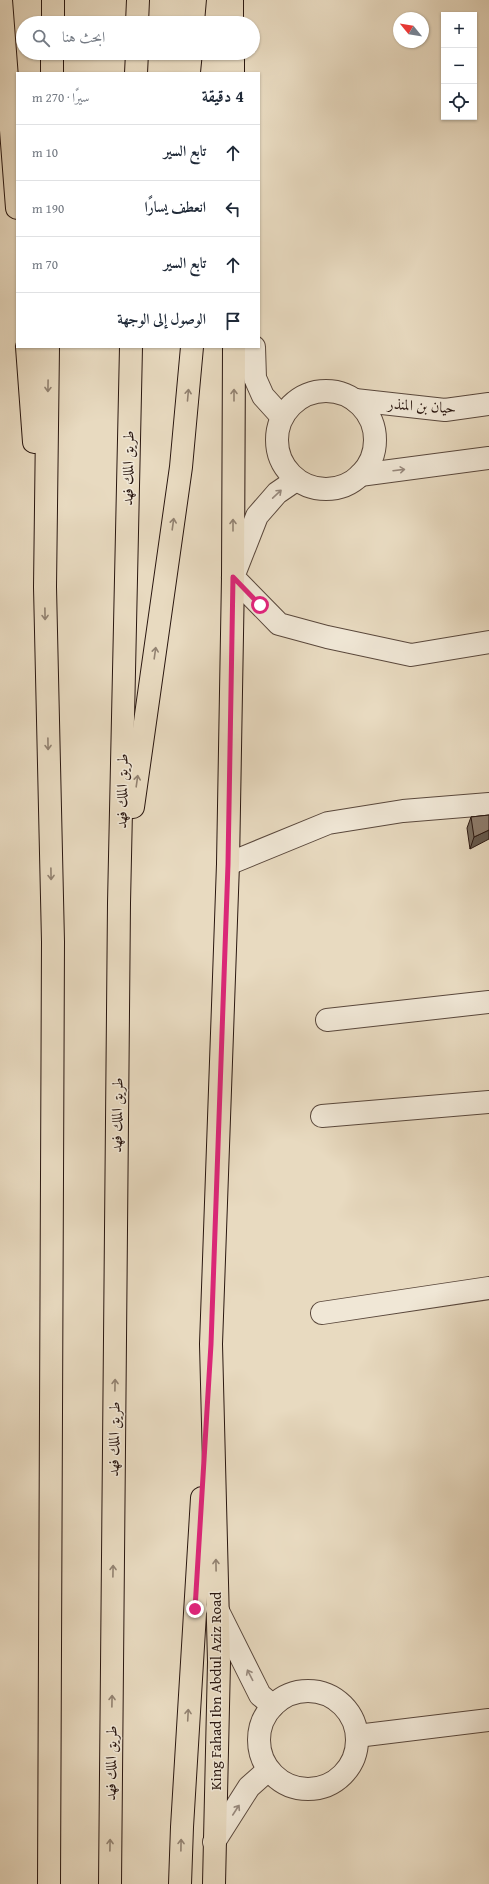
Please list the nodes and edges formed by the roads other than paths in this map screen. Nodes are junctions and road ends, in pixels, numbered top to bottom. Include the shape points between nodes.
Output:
1 (1, 0) edge
2 (53, 0) edge
3 (138, 0) edge
4 (218, 0) edge
5 (232, 0) edge
6 (53, 16) edge
7 (137, 16) edge
8 (217, 16) edge
9 (232, 16) edge
10 (52, 60) edge
11 (137, 60) edge
12 (213, 60) edge
13 (233, 60) edge
14 (52, 72) edge
15 (136, 72) edge
16 (212, 72) edge
17 (233, 72) edge
18 (16, 195) edge
19 (27, 348) edge
20 (48, 348) edge
21 (131, 348) edge
22 (192, 348) edge
23 (234, 348) edge
24 (254, 348) edge
25 (355, 400) junction
26 (489, 404) edge
27 (282, 417) junction
28 (489, 458) edge
29 (360, 475) junction
30 (296, 480) junction
31 (233, 577) junction
32 (45, 587) junction
33 (489, 642) edge
34 (489, 804) edge
35 (228, 864) junction
36 (119, 903) junction
37 (489, 1002) edge
38 (327, 1020) dead end
39 (489, 1102) edge
40 (322, 1116) dead end
41 (489, 1288) edge
42 (322, 1313) dead end
43 (211, 1344) junction
44 (217, 1609) junction
45 (273, 1706) junction
46 (489, 1720) edge
47 (357, 1736) junction
48 (268, 1770) junction
49 (214, 1842) junction
50 (49, 1884) edge
51 (110, 1884) edge
52 (180, 1884) edge
53 (214, 1884) edge

1 - 18 main road
2 - 6 main road
3 - 7 main road
4 - 8 main road
5 - 9 main road
10 - 14 main road
11 - 15 main road
12 - 16 main road
13 - 17 main road
19 - 32 main road
20 -> 32 main road
21 - 36 main road, طريق الملك فهد
36 -> 22 main road via 181,467
31 -> 23 main road, King Fahad Ibn Abdul Aziz Road
24 - 27 street via 256,378 263,396
25 - 26 street, حيان بن المنذر via 445,410
25 - 27 street via 342,393 328,390 314,392 290,405
25 - 29 street via 365,410 375,436 369,464
27 - 30 street via 277,430 279,458
29 -> 28 street
29 - 30 street via 348,484 322,490
31 -> 30 street via 257,516 277,493
31 - 33 street via 279,624 327,637 411,654
31 - 35 main road, King Fahad Ibn Abdul Aziz Road
32 -> 50 main road via 53,942
34 - 35 street via 403,811 328,823
35 - 43 main road, King Fahad Ibn Abdul Aziz Road
51 -> 36 main road, طريق الملك فهد
37 - 38 street
39 - 40 street
41 - 42 street
44 -> 43 main road, King Fahad Ibn Abdul Aziz Road
52 -> 43 main road
45 -> 44 street via 260,1695
44 - 49 main road, King Fahad Ibn Abdul Aziz Road via 219,1662
45 - 47 street via 284,1697 297,1692 310,1690 324,1693 337,1700 347,1710 354,1722
45 - 48 street via 264,1717 259,1730 261,1758
46 - 47 street
47 - 48 street via 351,1764 331,1784 304,1790 278,1780
49 -> 48 street via 249,1787
49 - 53 main road, King Fahad Ibn Abdul Aziz Road

